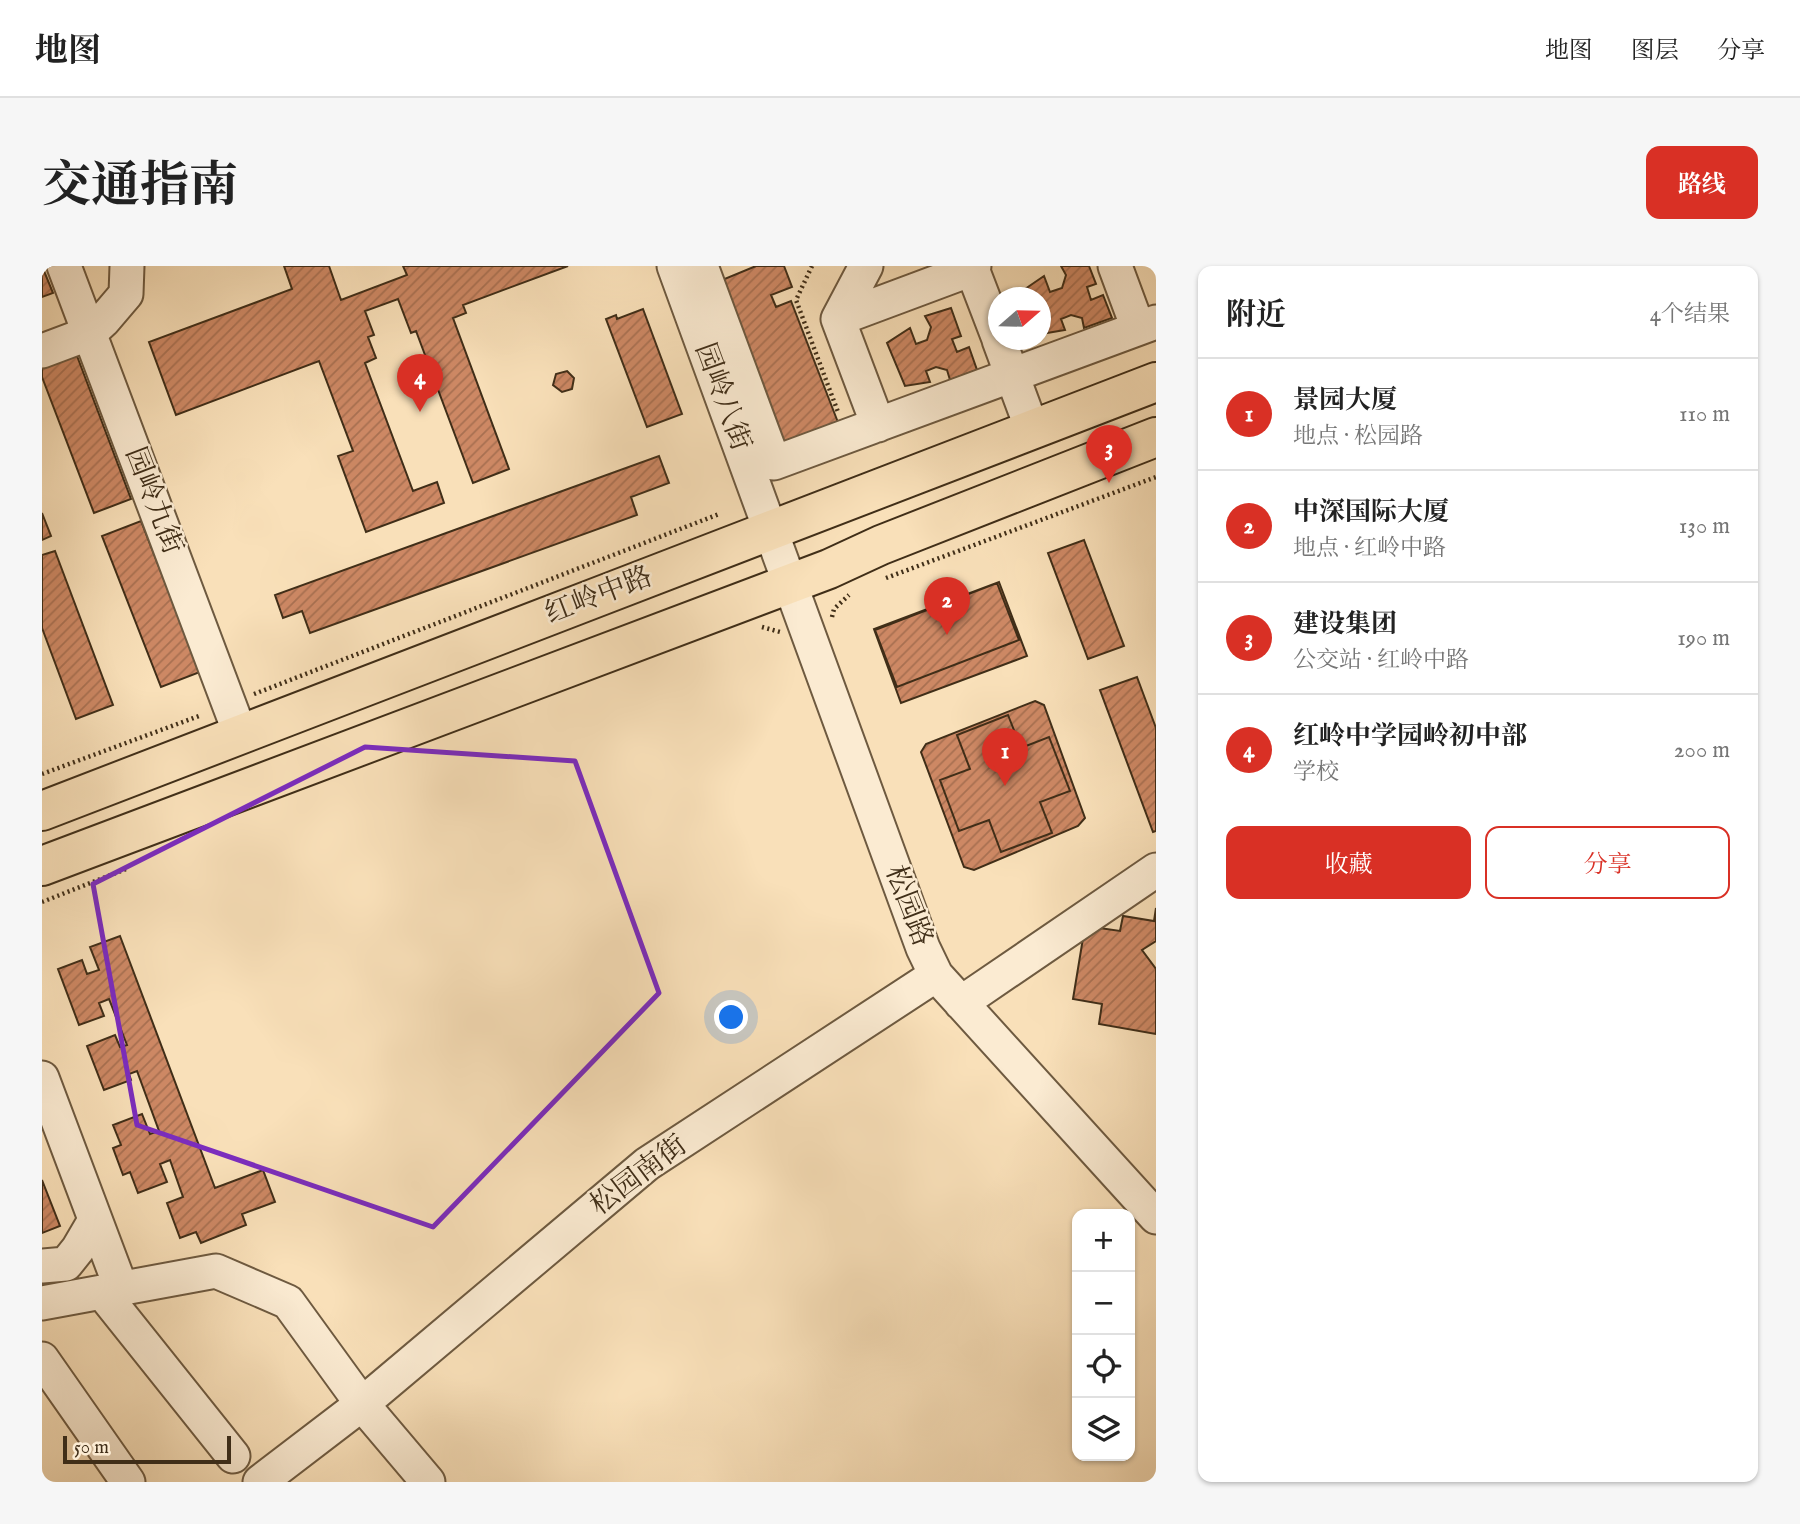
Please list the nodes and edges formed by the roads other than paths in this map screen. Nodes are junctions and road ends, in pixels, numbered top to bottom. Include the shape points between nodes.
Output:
1 (64, 266) edge
2 (127, 266) edge
3 (866, 266) edge
4 (1115, 266) edge
5 (688, 267) edge
6 (972, 267) edge
7 (988, 310) edge
8 (838, 319) junction
9 (1147, 325) edge
10 (90, 333) junction
11 (1003, 350) edge
12 (42, 351) edge
13 (1012, 375) junction
14 (1156, 382) edge
15 (878, 425) junction
16 (1032, 429) junction
17 (1156, 437) edge
18 (770, 529) junction
19 (791, 582) junction
20 (241, 736) junction
21 (42, 811) edge
22 (42, 866) edge
23 (1156, 870) edge
24 (936, 975) junction
25 (961, 1003) junction
26 (42, 1078) edge
27 (1156, 1217) edge
28 (95, 1220) junction
29 (42, 1266) edge
30 (111, 1290) junction
31 (42, 1303) edge
32 (42, 1359) edge
33 (362, 1404) junction
34 (233, 1456) dead end
35 (128, 1482) edge
36 (260, 1482) edge
37 (428, 1482) edge

1 - 10 street, 园岭九街
2 - 10 street via 126,294
3 - 8 street
4 - 9 street
5 - 15 street via 774,463
5 - 18 street, 园岭八街
6 - 7 street
6 - 8 street
8 - 15 street
9 - 13 street
10 - 12 street
10 - 20 street, 园岭九街
11 - 13 street
13 - 15 street
13 - 16 street
14 - 16 main road, 红岭中路
16 - 18 main road, 红岭中路
17 - 19 main road, 红岭中路
18 - 19 street, 松园路
18 - 20 main road, 红岭中路
19 - 22 main road, 红岭中路
19 - 24 street, 松园路
20 - 21 main road, 红岭中路
23 - 25 street
24 - 25 street, 松园路
24 - 33 street, 松园南街 via 647,1164
25 - 27 street, 松园路
26 - 28 street
28 - 29 street via 66,1264
28 - 30 street
30 - 31 street
30 - 33 street via 216,1271 288,1302
30 - 34 street
32 - 35 street
33 - 36 street, 松园南街
33 - 37 street

